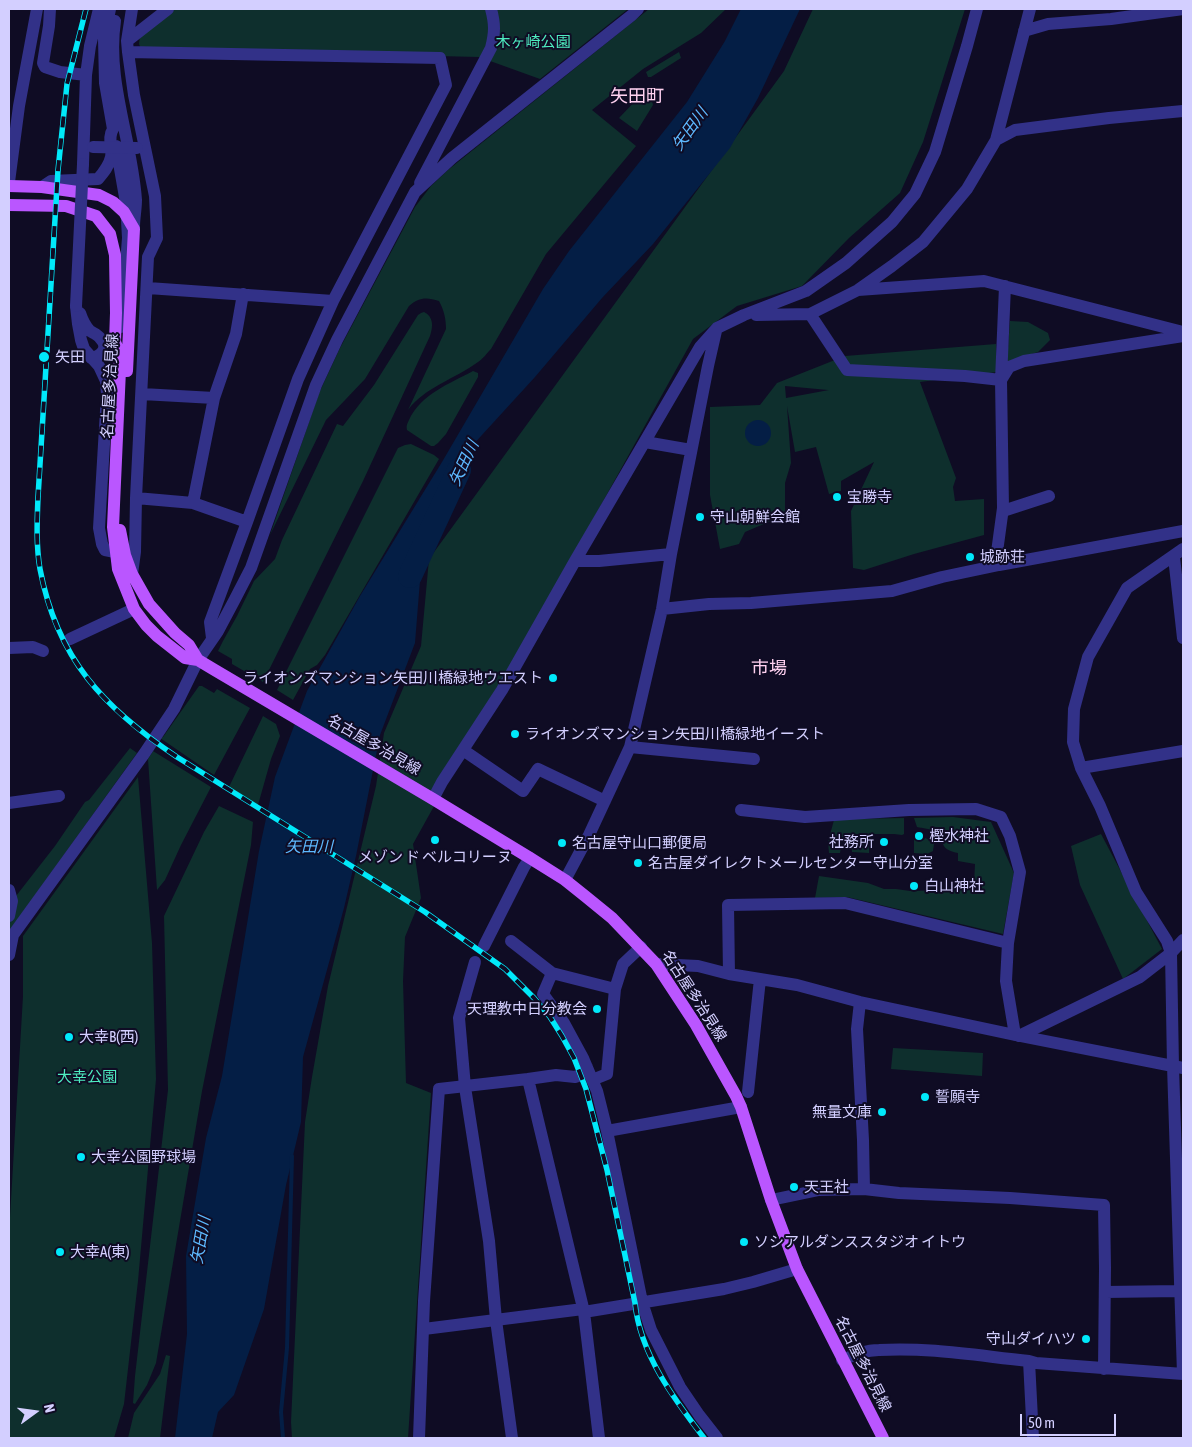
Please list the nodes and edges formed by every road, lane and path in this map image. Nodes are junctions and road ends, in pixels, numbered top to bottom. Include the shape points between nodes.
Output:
1 (37, 9) edge
2 (50, 9) edge
3 (100, 9) edge
4 (110, 9) edge
5 (117, 9) edge
6 (132, 9) edge
7 (168, 9) edge
8 (491, 9) edge
9 (638, 9) edge
10 (977, 9) edge
11 (1030, 9) edge
12 (1183, 9) edge
13 (1024, 30) junction
14 (127, 46) junction
15 (86, 75) junction
16 (14, 101) edge
17 (1183, 111) edge
18 (113, 129) junction
19 (996, 140) junction
20 (89, 147) junction
21 (141, 149) junction
22 (9, 184) edge
23 (42, 187) junction
24 (415, 192) junction
25 (9, 205) edge
26 (130, 224) junction
27 (1005, 286) junction
28 (148, 288) junction
29 (858, 290) junction
30 (243, 294) junction
31 (333, 301) junction
32 (76, 306) junction
33 (810, 314) junction
34 (744, 315) junction
35 (717, 328) junction
36 (1183, 334) edge
37 (119, 352) junction
38 (91, 358) junction
39 (1001, 380) junction
40 (142, 394) junction
41 (214, 398) junction
42 (645, 442) junction
43 (691, 450) junction
44 (1049, 496) dead end
45 (136, 498) junction
46 (193, 503) junction
47 (1003, 511) junction
48 (247, 522) junction
49 (1183, 531) edge
50 (115, 552) junction
51 (1179, 553) edge
52 (671, 554) junction
53 (575, 561) junction
54 (998, 565) junction
55 (132, 574) junction
56 (134, 609) junction
57 (662, 609) junction
58 (212, 638) junction
59 (1183, 638) edge
60 (70, 639) dead end
61 (9, 648) edge
62 (43, 652) dead end
63 (198, 660) junction
64 (630, 747) junction
65 (463, 750) junction
66 (1183, 751) edge
67 (754, 759) dead end
68 (1081, 768) junction
69 (59, 796) dead end
70 (429, 796) junction
71 (605, 801) junction
72 (9, 802) edge
73 (741, 810) dead end
74 (530, 858) junction
75 (566, 880) junction
76 (9, 890) edge
77 (9, 916) edge
78 (11, 936) edge
79 (1183, 940) edge
80 (511, 941) dead end
81 (1008, 943) junction
82 (484, 946) dead end
83 (641, 947) junction
84 (1171, 953) junction
85 (9, 955) edge
86 (475, 962) dead end
87 (656, 964) junction
88 (552, 973) junction
89 (729, 974) junction
90 (760, 979) junction
91 (615, 989) junction
92 (860, 1002) junction
93 (1017, 1035) junction
94 (587, 1067) junction
95 (1178, 1067) edge
96 (528, 1079) junction
97 (592, 1080) junction
98 (465, 1087) junction
99 (748, 1092) dead end
100 (741, 1107) junction
101 (607, 1131) junction
102 (864, 1189) junction
103 (771, 1200) junction
104 (1180, 1202) edge
105 (796, 1269) junction
106 (1180, 1291) junction
107 (1104, 1292) junction
108 (642, 1302) junction
109 (583, 1310) junction
110 (496, 1320) junction
111 (424, 1329) junction
112 (842, 1360) junction
113 (1029, 1361) junction
114 (1104, 1369) junction
115 (1183, 1374) edge
116 (419, 1438) edge
117 (512, 1438) edge
118 (599, 1438) edge
119 (717, 1438) edge
120 (883, 1438) edge
121 (1033, 1438) edge

1 - 16 street
2 - 15 street via 45,67
3 - 15 street
4 - 18 street via 104,39 105,83
5 - 26 street via 113,55 136,201
6 - 14 street
7 - 14 street
8 - 24 street via 495,33 491,48
9 - 24 street via 452,158
10 - 34 street via 935,152 915,194 892,222 846,263 806,291
11 - 13 street
12 - 13 street via 1048,24
13 - 19 street
14 - 21 street
14 - 31 street via 440,58 446,85
15 - 20 street
16 - 22 street
17 - 19 street via 1015,130
18 - 23 street via 110,134 111,157 107,169 98,178 51,181
18 - 26 street
19 - 29 street via 967,189 923,242
20 - 21 street, bridge
20 - 32 street, bridge via 83,164
21 - 28 street via 155,196 157,238 148,257
22 - 23 main road
23 - 26 main road via 98,195 113,202 124,212
24 - 58 street via 336,340 316,385 250,568
25 - 37 main road, 名古屋多治見線 via 66,206 96,216 110,234 115,255 115,342
26 - 37 street
26 - 55 main road, 名古屋多治見線 via 120,530
27 - 29 street via 984,281
27 - 36 street
27 - 39 street
28 - 30 street
28 - 40 street
29 - 33 street
30 - 31 street
30 - 41 street via 236,334
31 - 48 street via 298,379
32 - 38 street via 81,340
32 - 38 street via 89,330 104,344 102,354
33 - 34 street
33 - 39 street via 847,370
34 - 35 street
35 - 42 street via 700,347
35 - 43 street
36 - 39 street via 1024,360 1009,367
37 - 50 main road, 名古屋多治見線
38 - 50 street via 106,380 107,394 99,528 105,550
39 - 47 street
40 - 41 street
40 - 45 street
41 - 46 street
42 - 43 street
42 - 53 street
43 - 52 street
44 - 47 street
45 - 46 street
45 - 55 street
46 - 48 street
47 - 54 street
48 - 58 street via 210,622
49 - 54 street
50 - 56 main road, 名古屋多治見線 via 118,569
51 - 59 street
51 - 68 street via 1127,588 1088,657 1074,709 1073,742
52 - 53 street
52 - 57 street
53 - 65 street via 502,690
54 - 57 street via 892,591
55 - 63 main road, 名古屋多治見線 via 149,604 189,645
56 - 60 street
56 - 63 main road, 名古屋多治見線 via 156,636 185,658
57 - 64 street
58 - 63 street
61 - 62 street via 33,648
63 - 70 main road, 名古屋多治見線
63 - 78 street via 174,710
64 - 67 street
64 - 71 street
65 - 70 street
65 - 71 street via 523,791 538,769
66 - 68 street
68 - 84 street via 1136,892 1167,941
69 - 72 street
70 - 74 main road, 名古屋多治見線
71 - 75 street
73 - 81 street via 805,816 976,809 1001,817 1020,872
74 - 75 main road, 名古屋多治見線
74 - 82 street
75 - 83 main road, 名古屋多治見線
76 - 77 street via 12,901
78 - 85 street
79 - 84 street
80 - 88 street
81 - 89 street via 845,903 728,905
81 - 93 street via 1006,981
83 - 87 main road, 名古屋多治見線
83 - 91 street via 623,964
84 - 93 street via 1140,978
84 - 95 street
86 - 98 street via 459,1018
87 - 89 street via 698,966
87 - 100 main road, 名古屋多治見線 via 696,1026
88 - 91 street
88 - 94 street via 543,994 564,1023
89 - 90 street
90 - 92 street
90 - 99 street
91 - 97 street via 607,1074
92 - 93 street
92 - 102 street via 857,1029
93 - 95 street
94 - 96 street via 575,1077 556,1075
94 - 97 street
95 - 104 street
96 - 98 street
96 - 109 street
97 - 101 street
98 - 110 street via 489,1241
98 - 111 street via 439,1090
100 - 101 street
100 - 103 main road, 名古屋多治見線
101 - 108 street
102 - 103 street via 819,1190
102 - 107 street via 1104,1205
103 - 105 main road, 名古屋多治見線
104 - 106 street
105 - 108 street via 724,1289
105 - 112 main road, 名古屋多治見線
106 - 107 street
106 - 115 street
107 - 114 street
108 - 109 street
108 - 119 street via 650,1330 680,1388
109 - 110 street
109 - 118 street
110 - 111 street
110 - 117 street
111 - 116 street
112 - 113 street via 878,1350 931,1350
112 - 120 main road, 名古屋多治見線
113 - 114 street
113 - 121 street
114 - 115 street

